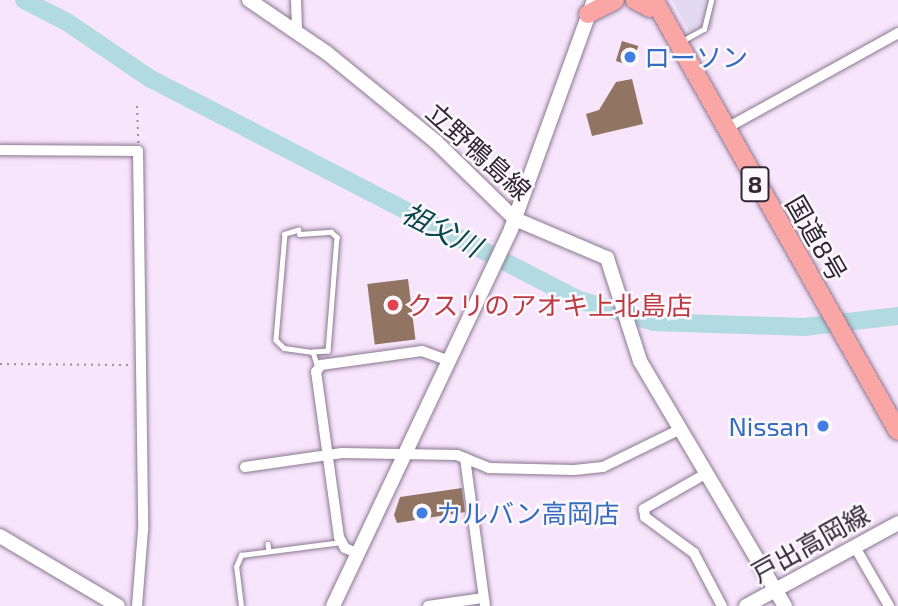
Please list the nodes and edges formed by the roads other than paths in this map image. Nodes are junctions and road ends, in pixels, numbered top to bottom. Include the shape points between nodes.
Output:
1 (249, 0) edge
2 (296, 0) edge
3 (615, 0) edge
4 (711, 0) edge
5 (646, 2) edge
6 (591, 7) edge
7 (296, 29) junction
8 (898, 33) edge
9 (677, 44) junction
10 (691, 71) junction
11 (724, 130) junction
12 (0, 150) edge
13 (513, 224) junction
14 (313, 352) junction
15 (450, 361) junction
16 (318, 367) junction
17 (681, 429) junction
18 (898, 431) edge
19 (328, 454) junction
20 (407, 454) junction
21 (465, 458) junction
22 (245, 467) dead end
23 (707, 473) junction
24 (898, 523) edge
25 (0, 536) edge
26 (342, 542) junction
27 (268, 544) dead end
28 (855, 547) junction
29 (268, 551) junction
30 (359, 554) junction
31 (777, 592) junction
32 (484, 602) edge
33 (118, 606) edge
34 (138, 606) edge
35 (241, 606) edge
36 (333, 606) edge
37 (428, 606) edge
38 (722, 606) edge
39 (746, 606) edge
40 (785, 606) edge
41 (889, 606) edge

1 - 7 main road, 立野鴨島線
2 - 7 street
3 - 6 highway
4 - 9 lane via 704,29
5 - 9 highway, 国道8号 / 8
5 - 10 highway, 国道8号 / 8
6 - 13 main road
7 - 13 main road, 立野鴨島線 via 436,142
8 - 11 street
9 - 10 highway, 国道8号 / 8
10 - 11 highway, 国道8号 / 8
11 - 18 highway, 国道8号 / 8
12 - 34 street via 138,150 143,530
13 - 15 main road
13 - 17 main road, 立野鴨島線 via 607,258 629,337
14 - 14 lane via 279,346 276,340 285,234 331,232 337,237 328,351
14 - 16 lane
15 - 16 street via 422,351
15 - 20 main road
16 - 19 street
17 - 21 street via 603,467 516,470 489,468
17 - 23 main road, 立野鴨島線
19 - 20 street
19 - 22 street
19 - 26 street
20 - 21 street
20 - 30 main road
21 - 32 street
23 - 31 main road, 立野鴨島線
23 - 38 street via 644,509 645,517 694,553
24 - 28 main road, 戸出高岡線
25 - 33 main road
26 - 29 lane
26 - 30 street
27 - 29 lane
28 - 31 main road, 戸出高岡線
28 - 41 street
29 - 35 lane via 242,555 236,568
30 - 36 main road
31 - 39 main road, 戸出高岡線
31 - 40 main road, 立野鴨島線
32 - 37 street

